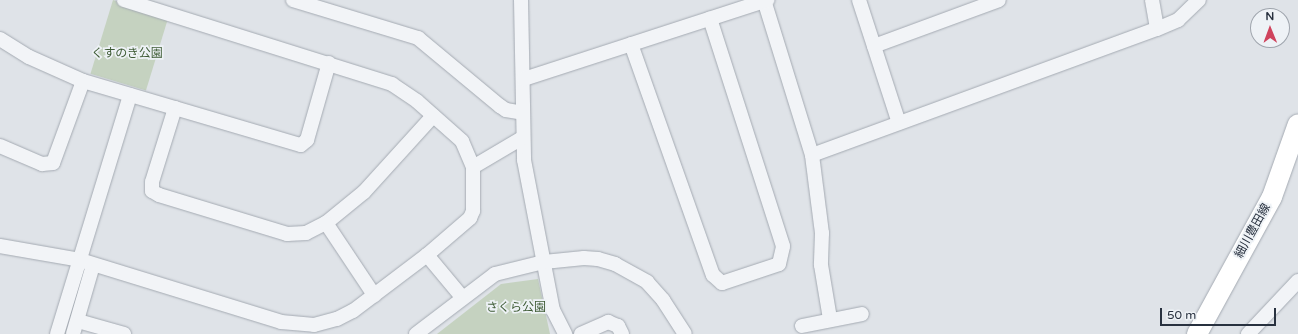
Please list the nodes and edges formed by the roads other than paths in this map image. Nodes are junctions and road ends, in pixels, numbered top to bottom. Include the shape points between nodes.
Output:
1 (124, 0) edge
2 (293, 0) edge
3 (521, 0) edge
4 (765, 0) edge
5 (859, 0) edge
6 (999, 0) edge
7 (1152, 0) edge
8 (1199, 0) edge
9 (710, 18) junction
10 (1157, 29) junction
11 (0, 39) edge
12 (631, 44) junction
13 (874, 46) junction
14 (329, 63) junction
15 (524, 79) junction
16 (83, 81) junction
17 (130, 94) junction
18 (174, 108) junction
19 (523, 113) junction
20 (432, 116) junction
21 (899, 124) junction
22 (1298, 124) edge
23 (522, 138) junction
24 (0, 146) edge
25 (812, 154) junction
26 (473, 167) junction
27 (326, 223) junction
28 (0, 246) edge
29 (427, 255) junction
30 (80, 260) junction
31 (544, 262) junction
32 (93, 265) junction
33 (1298, 281) edge
34 (374, 295) junction
35 (462, 297) junction
36 (862, 314) dead end
37 (830, 319) junction
38 (78, 321) junction
39 (802, 326) dead end
40 (56, 334) edge
41 (73, 334) edge
42 (124, 334) edge
43 (416, 334) edge
44 (565, 334) edge
45 (581, 334) edge
46 (622, 334) edge
47 (684, 334) edge
48 (1197, 334) edge
49 (1248, 334) edge

1 - 14 street
2 - 19 street via 418,38 500,106 506,110
3 - 15 street
4 - 9 street
4 - 25 street
5 - 13 street
6 - 13 street
7 - 10 street
8 - 10 street via 1178,20
9 - 12 street
9 - 12 street via 783,246 779,264 722,283 713,275
10 - 21 street
11 - 16 street via 28,57
12 - 15 street
13 - 21 street
14 - 18 street via 307,140 301,145
14 - 20 street via 392,84
15 - 19 street
16 - 17 street
16 - 24 street via 53,163 42,164
17 - 18 street
17 - 30 street
18 - 27 street via 152,182 152,191 286,234 306,233
19 - 23 street
20 - 26 street via 462,141
20 - 27 street via 364,192
21 - 25 street
22 - 48 main road, 細川豊田線 via 1272,197
23 - 26 street
23 - 31 street
25 - 37 street via 822,233 821,265
26 - 29 street via 473,211 470,218
27 - 34 street
28 - 30 street
29 - 34 street
29 - 35 street
30 - 32 street
30 - 40 street
31 - 35 street via 499,272
31 - 44 street via 553,310
31 - 47 street via 598,259 626,269 647,282 663,300
32 - 34 street via 294,325 314,325 337,319 353,312
32 - 38 street
33 - 49 street
35 - 43 street
36 - 37 street
37 - 39 street
38 - 41 street
38 - 42 street
45 - 46 street via 608,322 618,326

